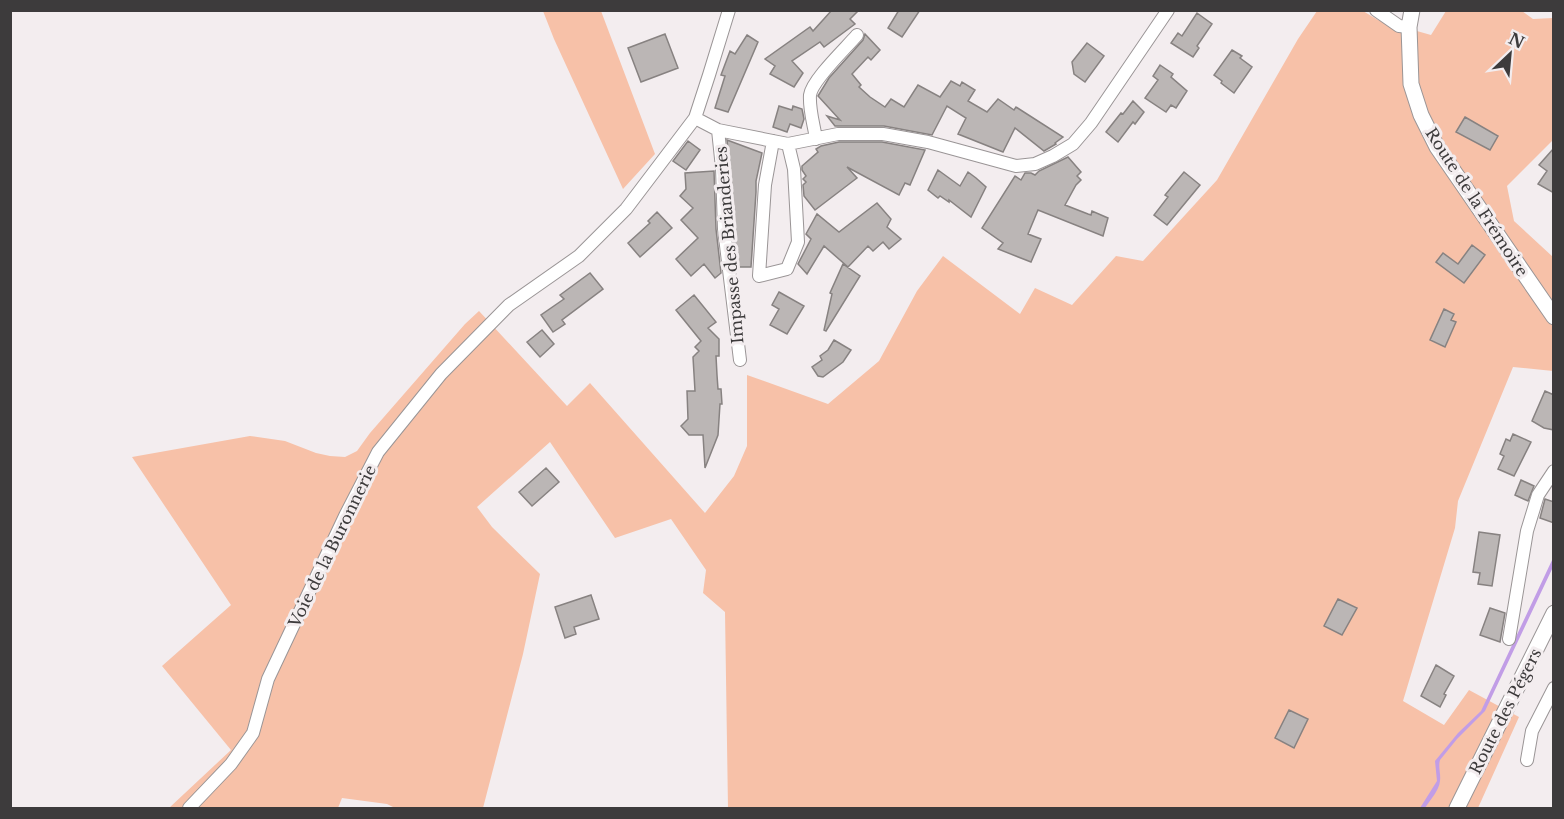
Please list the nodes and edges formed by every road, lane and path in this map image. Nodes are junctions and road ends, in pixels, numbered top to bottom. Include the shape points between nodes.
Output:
1 (729, 10) edge
2 (1168, 10) edge
3 (1376, 10) edge
4 (1412, 10) edge
5 (1409, 27) junction
6 (857, 35) dead end
7 (695, 117) junction
8 (718, 130) junction
9 (816, 139) junction
10 (773, 141) junction
11 (788, 144) junction
12 (1554, 317) edge
13 (740, 360) dead end
14 (1554, 471) edge
15 (1554, 614) edge
16 (1509, 639) dead end
17 (1554, 688) edge
18 (1527, 760) dead end
19 (189, 808) edge
20 (1457, 808) edge

1 - 7 street, Voie de la Buronnerie
2 - 9 street via 1073,144 1035,164 1016,166 883,134 838,134
3 - 5 street via 1400,26
4 - 5 street, Route de la Frémoire
5 - 12 street, Route de la Frémoire via 1412,84 1421,115 1437,147
6 - 9 street via 814,83 810,93
7 - 8 street
7 - 19 street, Voie de la Buronnerie via 626,209 579,256 509,305 441,374 378,452 268,679 253,733 231,764
8 - 10 street
8 - 13 street, Impasse des Brianderies via 724,229
9 - 11 street
10 - 11 street
10 - 11 street via 765,185 759,276 787,269 798,242 794,169
14 - 16 street via 1538,495 1527,531
15 - 20 street, Route des Pégers
17 - 18 street via 1532,731

